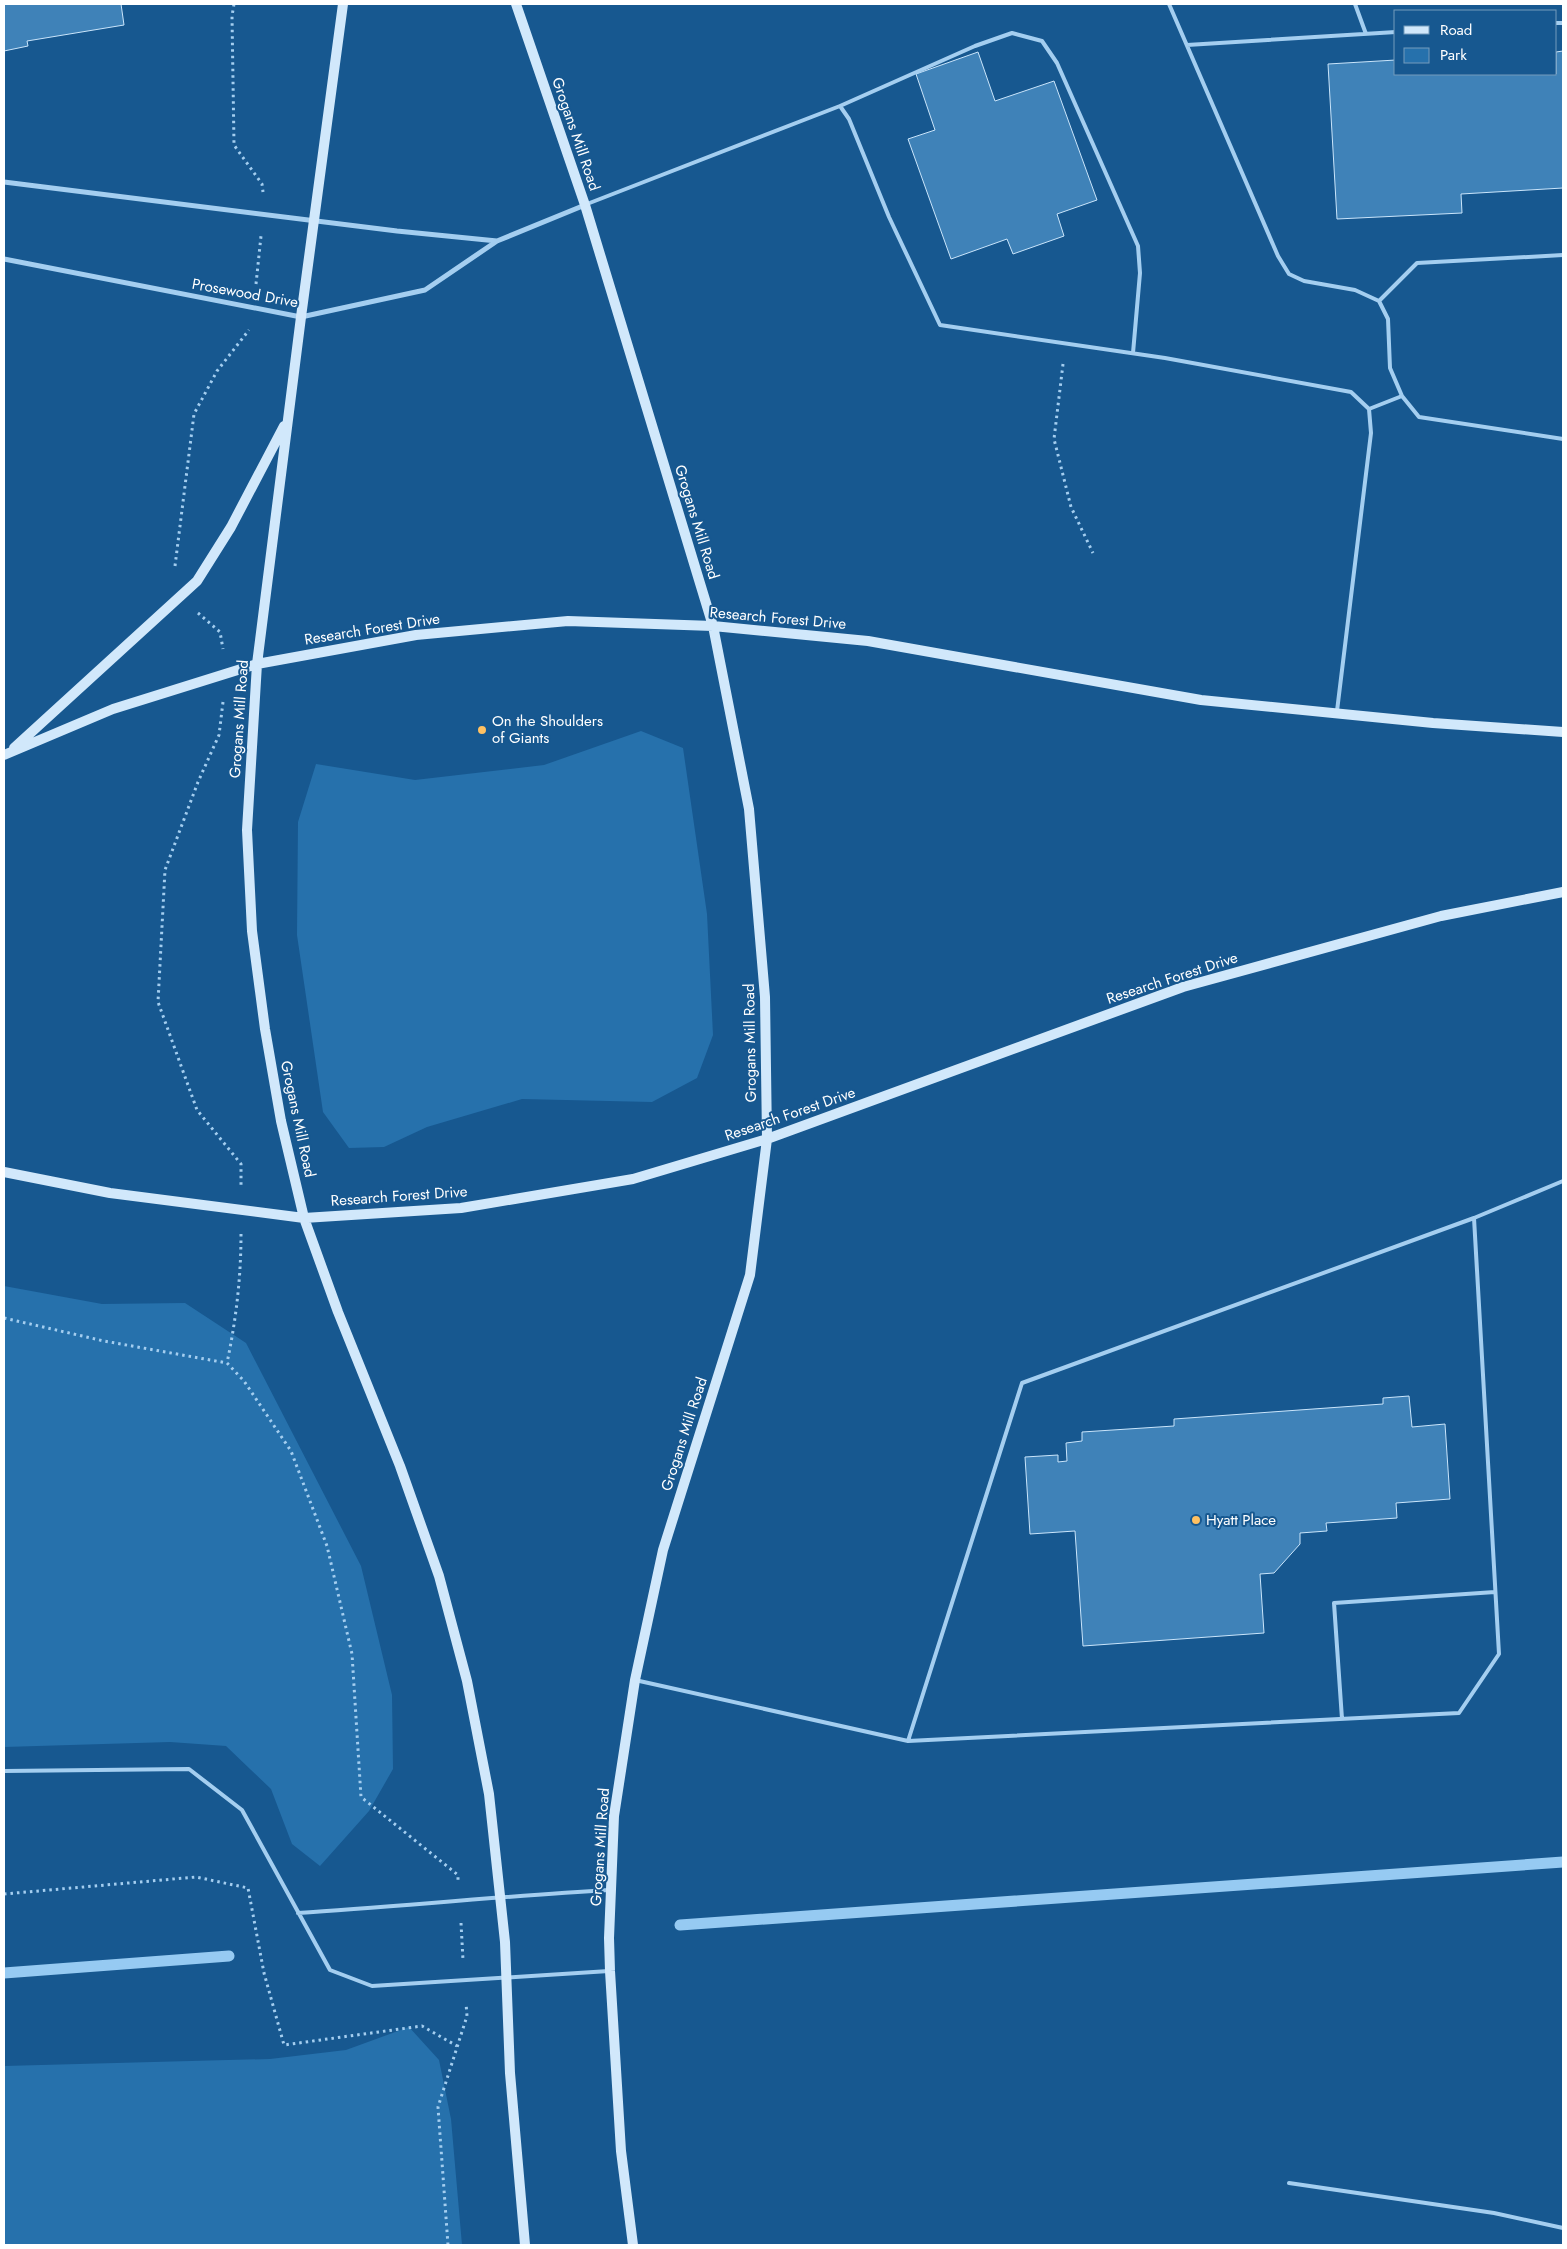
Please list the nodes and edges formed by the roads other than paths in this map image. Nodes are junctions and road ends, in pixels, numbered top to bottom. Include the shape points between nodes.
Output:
1 (343, 4) edge
2 (516, 4) edge
3 (1169, 4) edge
4 (1355, 4) edge
5 (1394, 32) edge
6 (1366, 34) junction
7 (1187, 45) junction
8 (840, 106) junction
9 (4, 182) edge
10 (585, 205) junction
11 (314, 220) junction
12 (497, 241) junction
13 (1563, 254) edge
14 (4, 260) edge
15 (1379, 301) junction
16 (300, 317) junction
17 (1133, 353) junction
18 (1402, 396) junction
19 (1369, 409) junction
20 (288, 418) junction
21 (1563, 438) edge
22 (713, 626) junction
23 (258, 664) junction
24 (1337, 714) junction
25 (1563, 732) edge
26 (5, 754) edge
27 (1563, 892) edge
28 (767, 1139) junction
29 (4, 1172) edge
30 (1563, 1181) edge
31 (304, 1218) junction
32 (1474, 1218) junction
33 (1495, 1592) junction
34 (635, 1680) junction
35 (1342, 1719) junction
36 (908, 1742) junction
37 (4, 1771) edge
38 (611, 1890) junction
39 (500, 1896) junction
40 (298, 1913) junction
41 (610, 1971) junction
42 (506, 1978) junction
43 (1289, 2183) dead end
44 (1563, 2228) edge
45 (525, 2245) edge
46 (633, 2245) edge

1 - 11 main road, Grogans Mill Road
2 - 10 main road, Grogans Mill Road
3 - 7 lane
4 - 6 lane
5 - 6 lane
6 - 7 lane
7 - 15 lane via 1278,256 1289,274 1304,281 1355,290
8 - 10 lane
8 - 17 lane via 849,119 889,216 940,325
8 - 17 lane via 974,46 1012,33 1042,41 1057,63 1138,246 1140,273
9 - 11 street, Prosewood Drive
10 - 12 street, Prosewood Drive
10 - 22 main road, Grogans Mill Road
11 - 12 street, Prosewood Drive
11 - 16 main road, Grogans Mill Road
12 - 16 street, Prosewood Drive via 426,290
13 - 15 lane via 1417,263
14 - 16 street, Prosewood Drive
15 - 18 lane via 1388,319 1390,368
16 - 20 main road, Grogans Mill Road
17 - 19 lane via 1351,392
18 - 19 lane
18 - 21 lane via 1419,417
19 - 24 lane via 1371,433
20 - 23 main road, Grogans Mill Road
20 - 26 main road via 231,527 197,581
22 - 23 main road, Research Forest Drive via 568,620 416,635
22 - 24 main road, Research Forest Drive via 868,641 1201,700
22 - 28 main road, Grogans Mill Road via 750,809 765,997
23 - 26 main road, Research Forest Drive via 113,709
23 - 31 main road, Grogans Mill Road via 247,830 252,930 281,1121
24 - 25 main road, Research Forest Drive
27 - 28 main road, Research Forest Drive via 1441,916 1182,987
28 - 31 main road, Research Forest Drive via 624,1181 461,1208
28 - 34 main road, Grogans Mill Road via 750,1275 663,1550
29 - 31 main road, Research Forest Drive via 110,1193
30 - 32 lane
31 - 39 main road, Grogans Mill Road via 440,1576 467,1681 489,1794
32 - 33 lane
32 - 36 lane via 1022,1383
33 - 35 lane via 1499,1654 1460,1713
33 - 35 lane via 1334,1603
34 - 36 lane
34 - 38 main road, Grogans Mill Road via 614,1816
35 - 36 lane
37 - 40 lane via 189,1769 242,1810
38 - 39 lane
38 - 41 main road, Grogans Mill Road
39 - 40 lane via 460,1902
39 - 42 main road, Grogans Mill Road
40 - 42 lane via 330,1970 372,1986
41 - 42 lane
41 - 46 main road, Grogans Mill Road via 621,2151
42 - 45 main road, Grogans Mill Road via 510,2073
43 - 44 lane via 1494,2213

